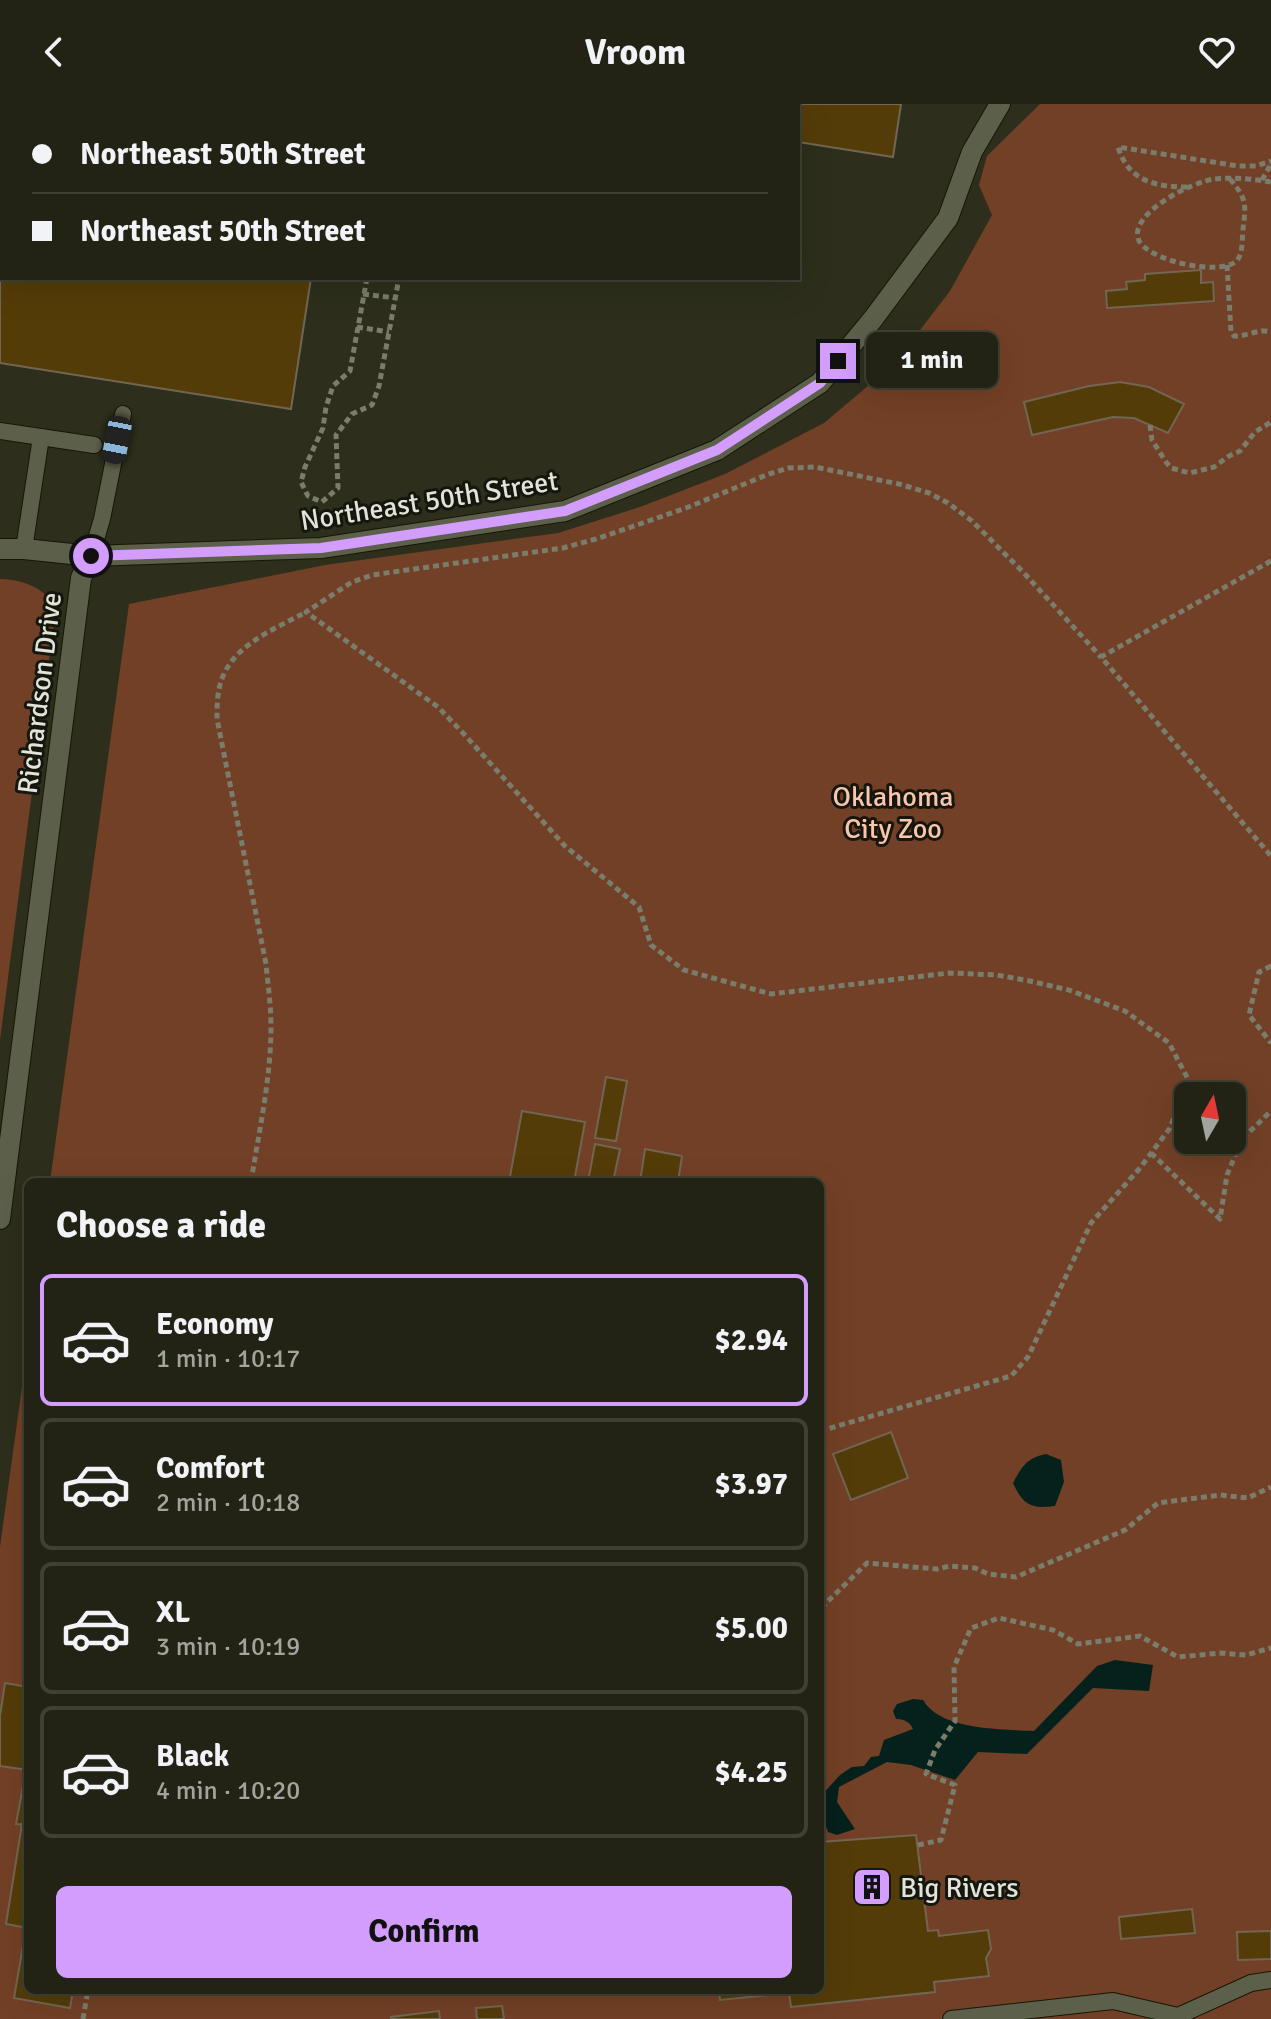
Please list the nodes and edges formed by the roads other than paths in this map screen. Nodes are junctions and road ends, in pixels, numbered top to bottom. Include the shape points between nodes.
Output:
1 (1000, 104) edge
2 (123, 414) dead end
3 (0, 431) edge
4 (41, 437) junction
5 (94, 445) dead end
6 (0, 549) edge
7 (24, 549) junction
8 (91, 556) junction
9 (0, 1219) edge
10 (1271, 1980) edge
11 (951, 2019) edge

1 - 8 street, Northeast 50th Street via 972,152 948,218 873,319 820,383 717,450 565,511 321,548
2 - 8 lane
3 - 4 lane
4 - 5 lane
4 - 7 lane
6 - 7 street, Northeast 50th Street
7 - 8 street, Northeast 50th Street
8 - 9 street, Richardson Drive via 81,578
10 - 11 lane via 1251,1983 1178,2016 1113,2001

